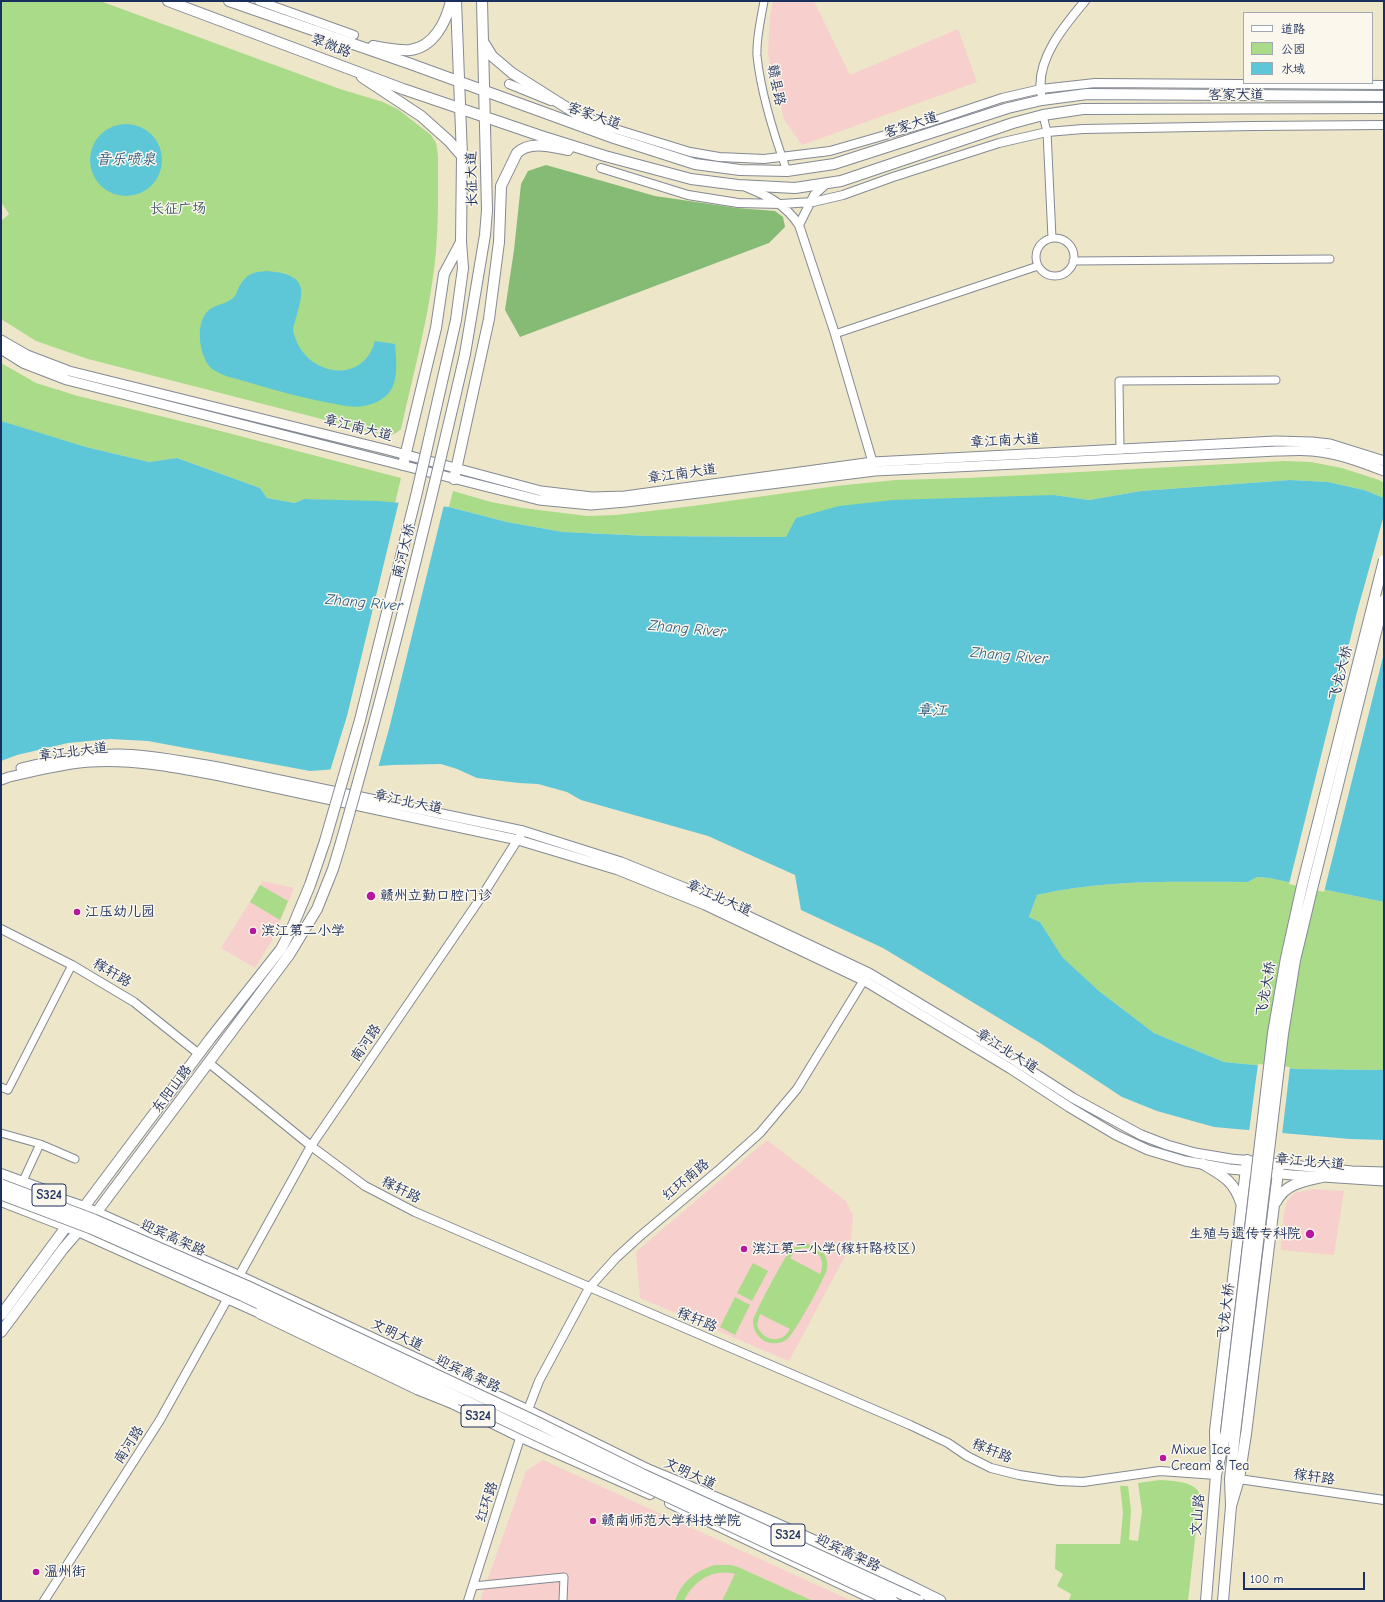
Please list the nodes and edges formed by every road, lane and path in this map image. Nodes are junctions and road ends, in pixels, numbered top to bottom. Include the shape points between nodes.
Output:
1 (168, 1) edge
2 (229, 1) edge
3 (259, 1) edge
4 (451, 1) edge
5 (456, 1) edge
6 (482, 1) edge
7 (764, 1) edge
8 (1085, 1) edge
9 (353, 40) junction
10 (484, 43) junction
11 (348, 68) junction
12 (459, 82) junction
13 (509, 84) dead end
14 (1384, 85) edge
15 (1041, 90) junction
16 (485, 92) junction
17 (1384, 96) edge
18 (1042, 100) junction
19 (460, 108) junction
20 (1384, 108) edge
21 (573, 111) junction
22 (1043, 115) junction
23 (486, 117) junction
24 (1384, 126) edge
25 (1047, 132) junction
26 (614, 138) junction
27 (462, 156) junction
28 (605, 156) junction
29 (781, 157) junction
30 (601, 168) dead end
31 (786, 172) junction
32 (827, 183) junction
33 (743, 185) junction
34 (487, 193) junction
35 (810, 202) junction
36 (779, 204) junction
37 (500, 218) junction
38 (799, 225) junction
39 (1052, 238) junction
40 (461, 242) junction
41 (498, 249) junction
42 (1330, 259) dead end
43 (1073, 261) junction
44 (1038, 266) junction
45 (478, 281) junction
46 (835, 334) junction
47 (1, 340) edge
48 (1, 349) edge
49 (449, 351) joint
50 (465, 354) joint
51 (1276, 380) dead end
52 (1120, 450) junction
53 (1384, 460) edge
54 (873, 462) junction
55 (403, 465) junction
56 (457, 468) junction
57 (875, 471) junction
58 (1384, 471) edge
59 (454, 478) junction
60 (1384, 560) edge
61 (1384, 600) edge
62 (1, 774) edge
63 (1, 780) edge
64 (523, 831) junction
65 (518, 840) junction
66 (325, 841) joint
67 (340, 846) joint
68 (1, 929) edge
69 (72, 964) junction
70 (867, 977) junction
71 (199, 1054) junction
72 (209, 1063) junction
73 (1, 1087) edge
74 (1, 1133) edge
75 (40, 1144) junction
76 (311, 1146) junction
77 (75, 1159) dead end
78 (1203, 1164) junction
79 (1246, 1165) junction
80 (1278, 1169) junction
81 (1384, 1172) edge
82 (1, 1173) edge
83 (1322, 1177) junction
84 (1, 1178) edge
85 (1384, 1181) edge
86 (22, 1182) junction
87 (1, 1185) edge
88 (1, 1194) edge
89 (1, 1201) edge
90 (1242, 1206) junction
91 (1274, 1206) junction
92 (84, 1208) junction
93 (97, 1213) junction
94 (66, 1227) junction
95 (78, 1232) junction
96 (239, 1276) junction
97 (589, 1288) junction
98 (228, 1298) junction
99 (260, 1313) junction
100 (1, 1315) edge
101 (1, 1332) edge
102 (527, 1410) junction
103 (1231, 1432) junction
104 (532, 1433) junction
105 (521, 1437) junction
106 (648, 1470) junction
107 (1216, 1476) junction
108 (1239, 1479) junction
109 (1384, 1500) edge
110 (1231, 1506) junction
111 (473, 1586) junction
112 (44, 1601) edge
113 (468, 1601) edge
114 (563, 1601) edge
115 (878, 1601) edge
116 (892, 1601) edge
117 (918, 1601) edge
118 (928, 1601) edge
119 (940, 1601) edge
120 (1206, 1601) edge
121 (1223, 1601) edge

1 - 11 main road, 翠微路
2 - 9 main road, 翠微路
3 - 9 street
4 - 9 main road via 443,25 420,48 408,50
5 - 12 main road, 长征大道
6 - 10 main road, 长征大道
7 - 29 street, 赣县路 via 757,55
8 - 15 street via 1046,55
9 - 12 main road, 翠微路
10 - 16 main road, 长征大道
10 - 21 main road via 502,66
11 - 19 main road, 翠微路
11 - 27 main road via 421,116
12 - 16 main road, 客家大道
12 - 19 main road, 长征大道
13 - 21 street
14 - 15 street via 1094,83
15 - 18 street
15 - 29 street via 1002,98 830,151
16 - 23 main road, 长征大道
16 - 26 main road, 客家大道
17 - 18 main road, 客家大道 via 1087,94
18 - 31 main road, 客家大道 via 1008,108 834,164
19 - 23 main road, 翠微路
19 - 27 main road, 长征大道
20 - 22 main road, 客家大道 via 1082,109
21 - 26 main road
21 - 29 street via 612,128 690,152 719,157
22 - 25 street
22 - 32 main road, 客家大道
23 - 28 main road, 客家大道
23 - 34 main road, 长征大道
24 - 25 street via 1083,129
25 - 35 street via 999,143 843,195
25 - 39 street
26 - 31 main road, 客家大道 via 695,164 740,170
27 - 40 main road, 长征大道
28 - 33 main road, 客家大道 via 691,179
28 - 37 main road via 540,146 522,149 501,186
29 - 31 street, 赣县路
30 - 36 street via 688,195 738,203
32 - 33 main road, 客家大道 via 795,188
32 - 35 street
33 - 36 street
34 - 37 main road
34 - 45 main road, 长征大道 via 485,235
35 - 36 street
35 - 38 street
36 - 38 street
37 - 41 main road
38 - 46 street
39 - 43 street via 1059,238 1068,243 1073,251
39 - 44 street via 1045,240 1038,247
40 - 49 main road, 长征大道 via 463,268
40 - 55 main road via 444,274 434,335
41 - 45 main road
41 - 56 main road via 486,335
42 - 43 street
43 - 44 street via 1065,273 1055,276 1045,273
44 - 46 street
45 - 50 main road, 长征大道
46 - 54 street
47 - 56 main road, 章江南大道 via 27,355 69,371
48 - 55 main road, 章江南大道 via 23,363 67,380
49 - 66 main road, 南河大桥, bridge via 360,720
50 - 67 main road, 南河大桥, bridge via 433,496 377,715
51 - 52 street via 1119,380
52 - 53 main road, 章江南大道 via 1276,441 1312,442 1347,448
52 - 54 main road, 章江南大道
54 - 56 main road, 章江南大道 via 625,496 592,497 542,492
54 - 57 street
55 - 59 main road, 章江南大道
56 - 59 main road
57 - 58 main road, 章江南大道 via 1278,451 1327,453
57 - 59 main road, 章江南大道 via 685,496 591,504 539,500
60 - 103 main road, 飞龙大桥, bridge via 1286,958 1272,1041
61 - 103 main road, 飞龙大桥, bridge via 1295,960
62 - 64 main road, 章江北大道 via 60,759 120,754 218,767
63 - 65 main road, 章江北大道 via 61,765 90,762 119,761 173,767
64 - 65 street, 南河路
64 - 70 main road, 章江北大道 via 621,862 710,898
65 - 70 main road, 章江北大道 via 618,870 698,902
65 - 76 street, 南河路
66 - 71 main road, 东阳山路 via 310,885 281,949
67 - 72 main road, 东阳山路 via 317,909 289,955
68 - 69 street, 稼轩路
69 - 71 street, 稼轩路 via 134,1002
69 - 73 street via 8,1090
70 - 78 main road, 章江北大道 via 1116,1135 1161,1154
70 - 79 main road, 章江北大道 via 1141,1135 1182,1150
70 - 97 street, 红环南路 via 797,1089 760,1133 639,1236
71 - 92 main road, 东阳山路
72 - 76 street, 稼轩路
72 - 93 main road, 东阳山路
74 - 75 street
75 - 77 street
75 - 86 street
76 - 96 street, 南河路
76 - 97 street, 稼轩路 via 365,1186 415,1212
78 - 79 main road, 章江北大道
78 - 90 main road via 1229,1181
79 - 80 main road, 章江北大道
79 - 90 main road
80 - 81 main road, 章江北大道
80 - 83 main road, 章江北大道
80 - 91 main road
82 - 86 street
83 - 85 main road, 章江北大道
83 - 91 main road via 1304,1180 1291,1186 1279,1196
84 - 86 main road, 文明大道 / S324
86 - 92 main road, 文明大道 / S324
87 - 117 highway, 迎宾高架路, bridge via 94,1220 246,1286 643,1475
88 - 104 highway, 迎宾高架路, bridge via 91,1228 213,1282
89 - 94 main road, S324
90 - 107 main road via 1215,1430
91 - 108 main road
92 - 93 main road, 文明大道 / S324
92 - 94 main road, 东阳山路
93 - 95 main road, 东阳山路
93 - 96 main road, 文明大道 / S324
94 - 95 main road, S324
94 - 100 main road, 东阳山路
95 - 98 main road, S324
95 - 101 main road, 东阳山路
96 - 102 main road, 文明大道 / S324
97 - 102 street, 红环南路 via 539,1381
97 - 107 street, 稼轩路 via 910,1425 991,1468 1019,1475 1083,1482 1160,1471
98 - 99 main road, S324
98 - 112 street, 南河路 via 160,1420
99 - 104 highway, bridge via 418,1390
99 - 105 main road, S324
102 - 105 street, 红环路
102 - 106 main road, 文明大道 / S324
103 - 107 main road, 文山路
103 - 110 main road
104 - 116 highway, 迎宾高架路, bridge
105 - 111 street, 红环路
105 - 115 main road, S324
106 - 118 main road, 文明大道 / S324
106 - 119 highway via 742,1508
107 - 120 main road, 文山路
108 - 109 street, 稼轩路
108 - 110 main road
110 - 121 main road
111 - 113 street, 红环路
111 - 114 street via 564,1577

